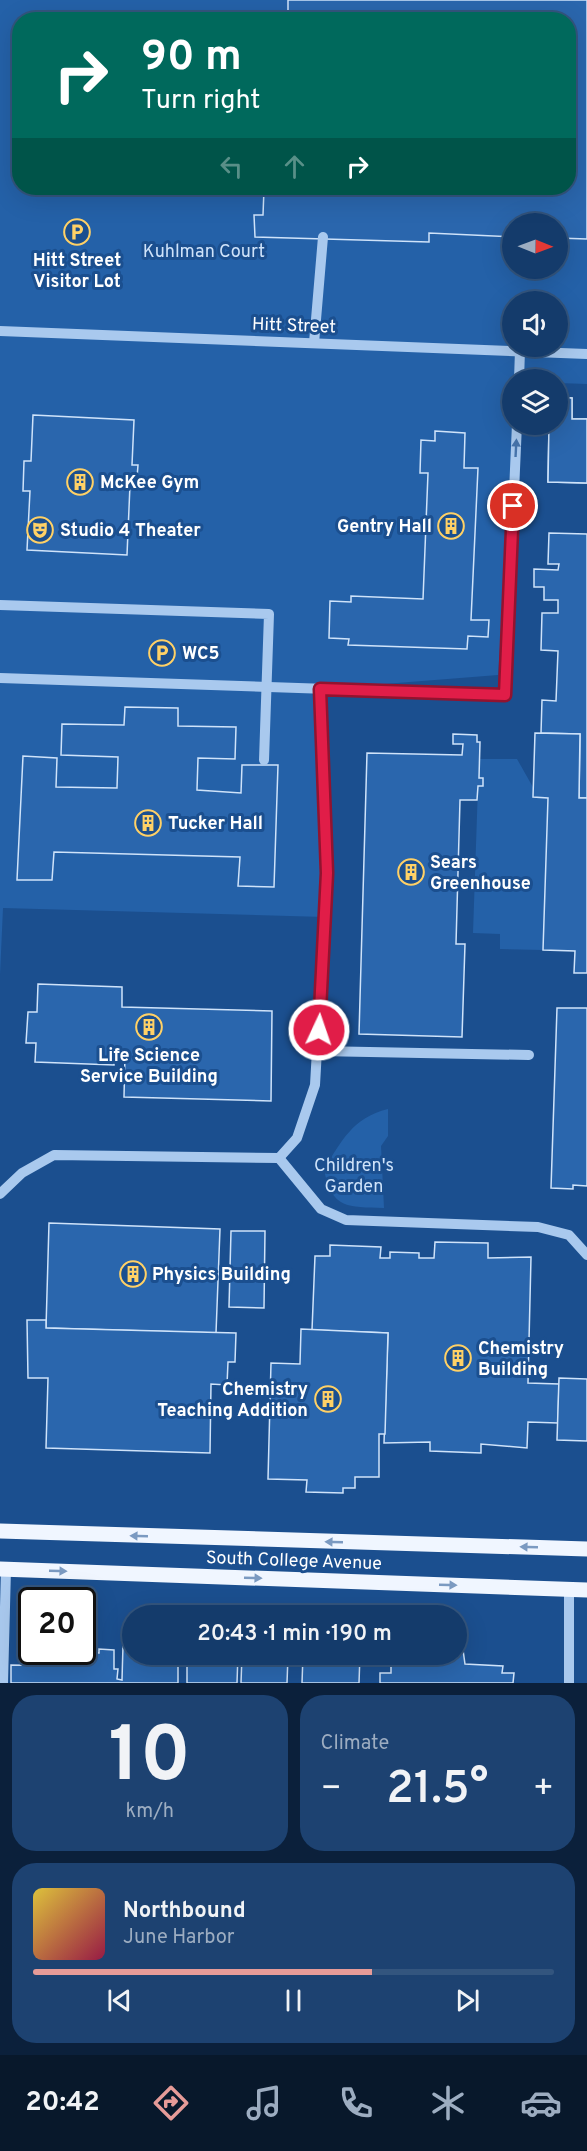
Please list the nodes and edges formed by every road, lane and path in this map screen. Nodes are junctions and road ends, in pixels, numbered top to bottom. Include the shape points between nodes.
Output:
1 (323, 237) dead end
2 (0, 331) edge
3 (314, 343) junction
4 (502, 349) edge
5 (568, 353) edge
6 (587, 354) edge
7 (517, 435) edge
8 (0, 605) edge
9 (0, 678) edge
10 (266, 688) junction
11 (320, 689) junction
12 (264, 760) dead end
13 (318, 1051) junction
14 (529, 1055) dead end
15 (279, 1158) junction
16 (0, 1194) edge
17 (587, 1255) edge
18 (0, 1531) edge
19 (587, 1549) edge
20 (3, 1569) edge
21 (569, 1590) junction
22 (587, 1590) edge
23 (3, 1683) edge
24 (569, 1683) edge

1 - 3 street
2 - 3 street, Hitt Street
3 - 4 street, Hitt Street
5 - 6 street, Hitt Street
11 -> 7 street via 505,695
8 - 10 street via 269,614
9 - 10 street
10 - 11 street
10 - 12 street
11 - 13 street via 327,873
13 - 14 street
13 - 15 street via 315,1085 306,1118 297,1138
15 - 16 street via 54,1155 22,1173
15 - 17 street via 321,1209 346,1220 538,1227 569,1235
19 -> 18 main road, South College Avenue
20 -> 21 main road, South College Avenue
20 - 23 street
21 - 22 main road, South College Avenue
21 - 24 street

